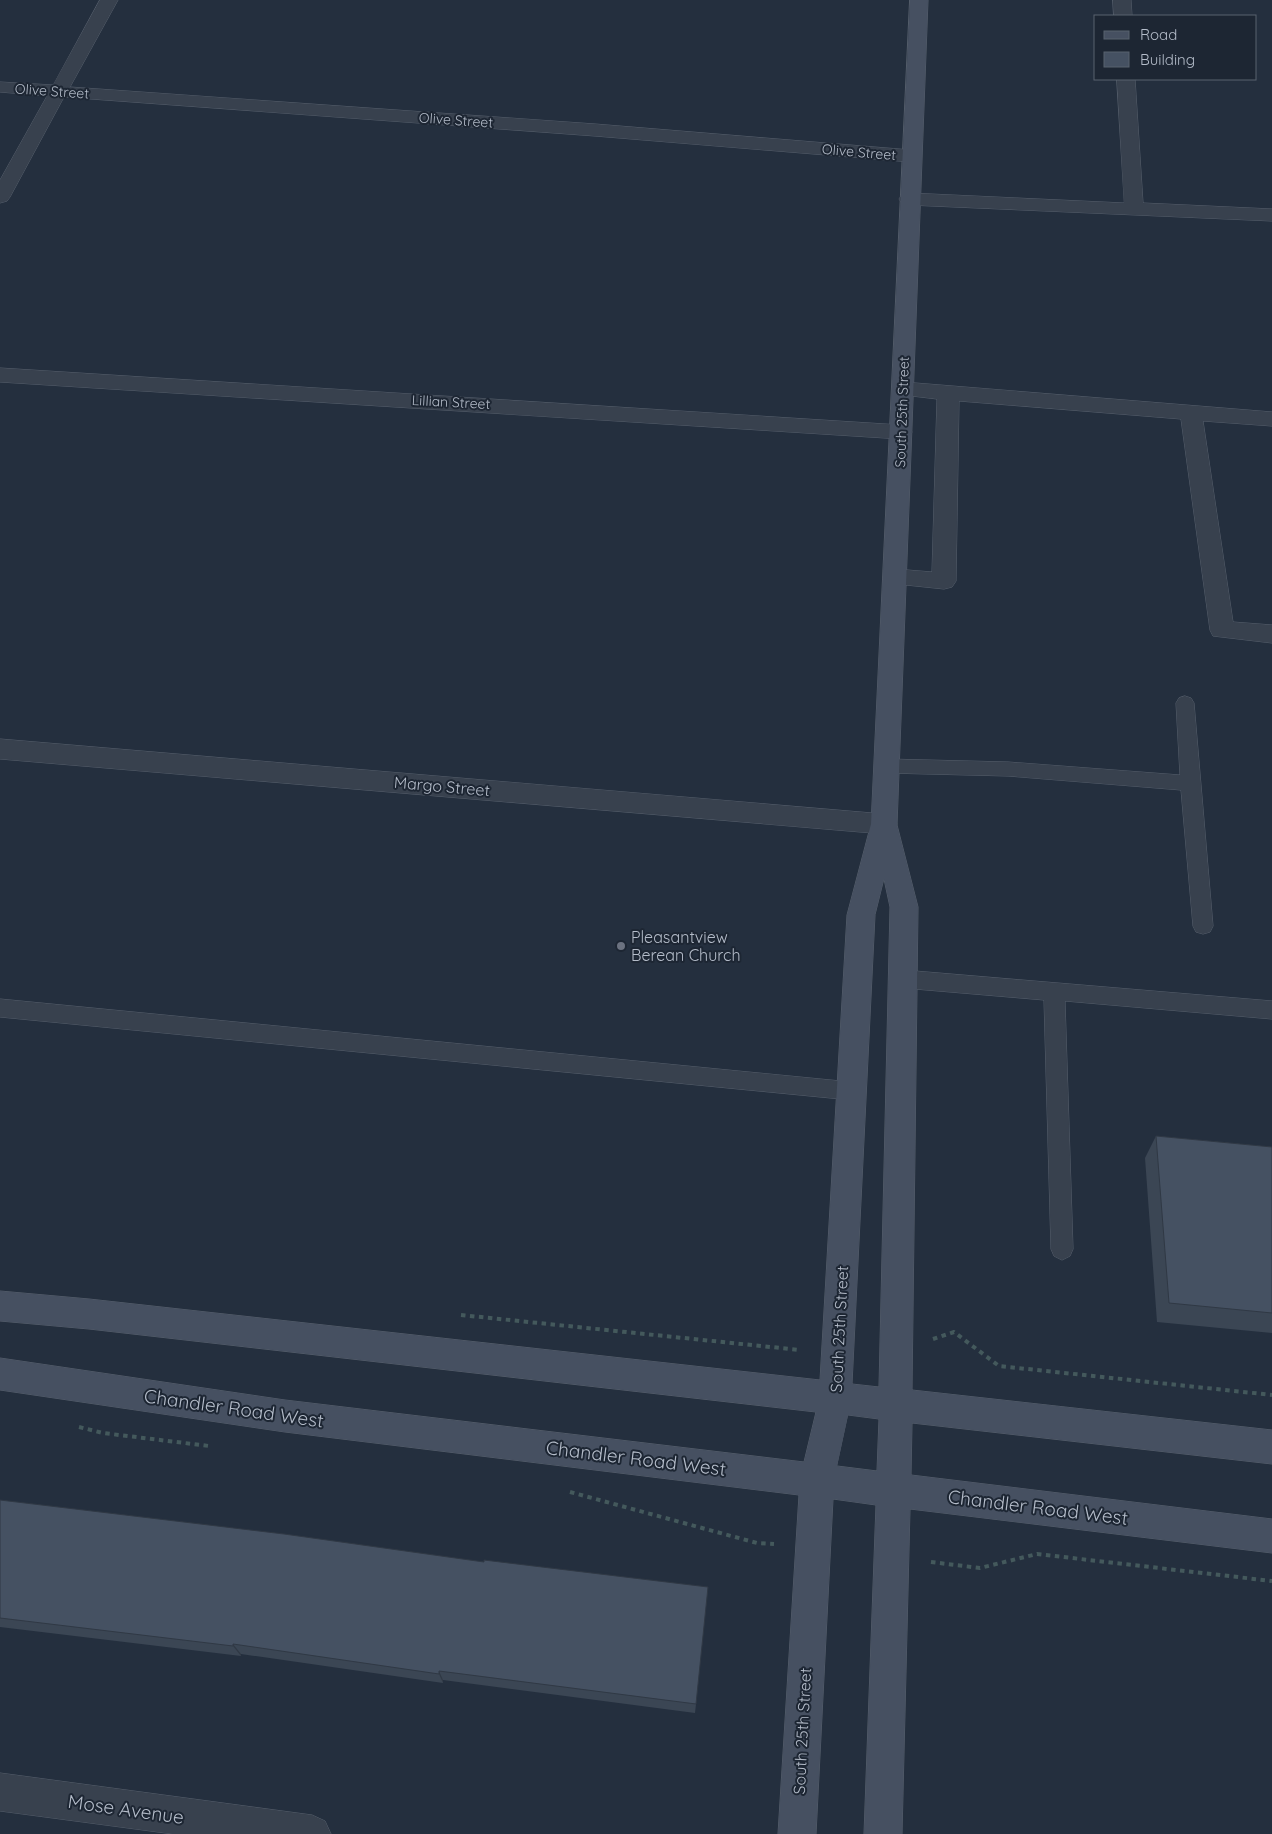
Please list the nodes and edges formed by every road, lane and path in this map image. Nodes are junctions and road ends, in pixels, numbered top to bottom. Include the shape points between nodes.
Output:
1 (109, 0) edge
2 (919, 0) edge
3 (1122, 0) edge
4 (1122, 15) edge
5 (1126, 80) edge
6 (0, 87) edge
7 (58, 92) junction
8 (911, 156) junction
9 (0, 197) edge
10 (909, 200) junction
11 (1134, 210) junction
12 (1272, 215) edge
13 (0, 375) edge
14 (903, 389) junction
15 (948, 392) junction
16 (1191, 413) junction
17 (1272, 419) edge
18 (901, 432) junction
19 (895, 577) junction
20 (1272, 634) edge
21 (1185, 703) dead end
22 (0, 748) edge
23 (887, 766) junction
24 (1190, 783) junction
25 (884, 824) junction
26 (1203, 926) dead end
27 (903, 979) junction
28 (1054, 992) junction
29 (0, 1008) edge
30 (1272, 1010) edge
31 (851, 1091) junction
32 (1062, 1249) dead end
33 (0, 1306) edge
34 (457, 1315) dead end
35 (838, 1354) junction
36 (897, 1354) junction
37 (0, 1374) edge
38 (1272, 1395) edge
39 (835, 1399) junction
40 (896, 1406) junction
41 (74, 1425) dead end
42 (212, 1446) dead end
43 (1272, 1446) edge
44 (817, 1480) junction
45 (894, 1489) junction
46 (568, 1491) dead end
47 (1272, 1536) edge
48 (812, 1546) junction
49 (892, 1556) junction
50 (1272, 1581) edge
51 (0, 1792) edge
52 (312, 1834) edge
53 (797, 1834) edge
54 (883, 1834) edge

1 - 7 street
2 - 8 street, South 25th Street
3 - 4 street
5 - 11 street
6 - 7 street, Olive Street
7 - 8 street, Olive Street
7 - 9 street
8 - 10 street, South 25th Street
10 - 11 street
10 - 14 street, South 25th Street
11 - 12 street
13 - 18 street, Lillian Street
14 - 15 street
14 - 18 street, South 25th Street
15 - 16 street
15 - 19 street via 944,581
16 - 17 street
16 - 20 street via 1222,630
18 - 19 street, South 25th Street
19 - 23 street, South 25th Street
21 - 24 lane
22 - 25 street, Margo Street
23 - 24 lane via 1008,769
23 - 25 street, South 25th Street
24 - 26 lane
25 - 27 street, South 25th Street via 904,907
25 - 31 street, South 25th Street via 861,915
27 - 28 lane
27 - 36 street, South 25th Street
28 - 30 lane
28 - 32 lane
29 - 31 lane
31 - 35 street, South 25th Street
33 - 39 street
34 - 35 path
35 - 39 street, South 25th Street
36 - 38 path via 954,1332 1000,1366
36 - 40 street, South 25th Street
37 - 44 street, Chandler Road West via 285,1416
39 - 40 street
39 - 44 street, South 25th Street
40 - 43 street
40 - 45 street, South 25th Street
41 - 42 path via 103,1433
44 - 45 street, Chandler Road West
44 - 48 street, South 25th Street
45 - 47 street, Chandler Road West
45 - 49 street, South 25th Street
46 - 48 path via 757,1543
48 - 53 street, South 25th Street
49 - 50 path via 980,1568 1037,1554
49 - 54 street, South 25th Street
51 - 52 street, Mose Avenue

